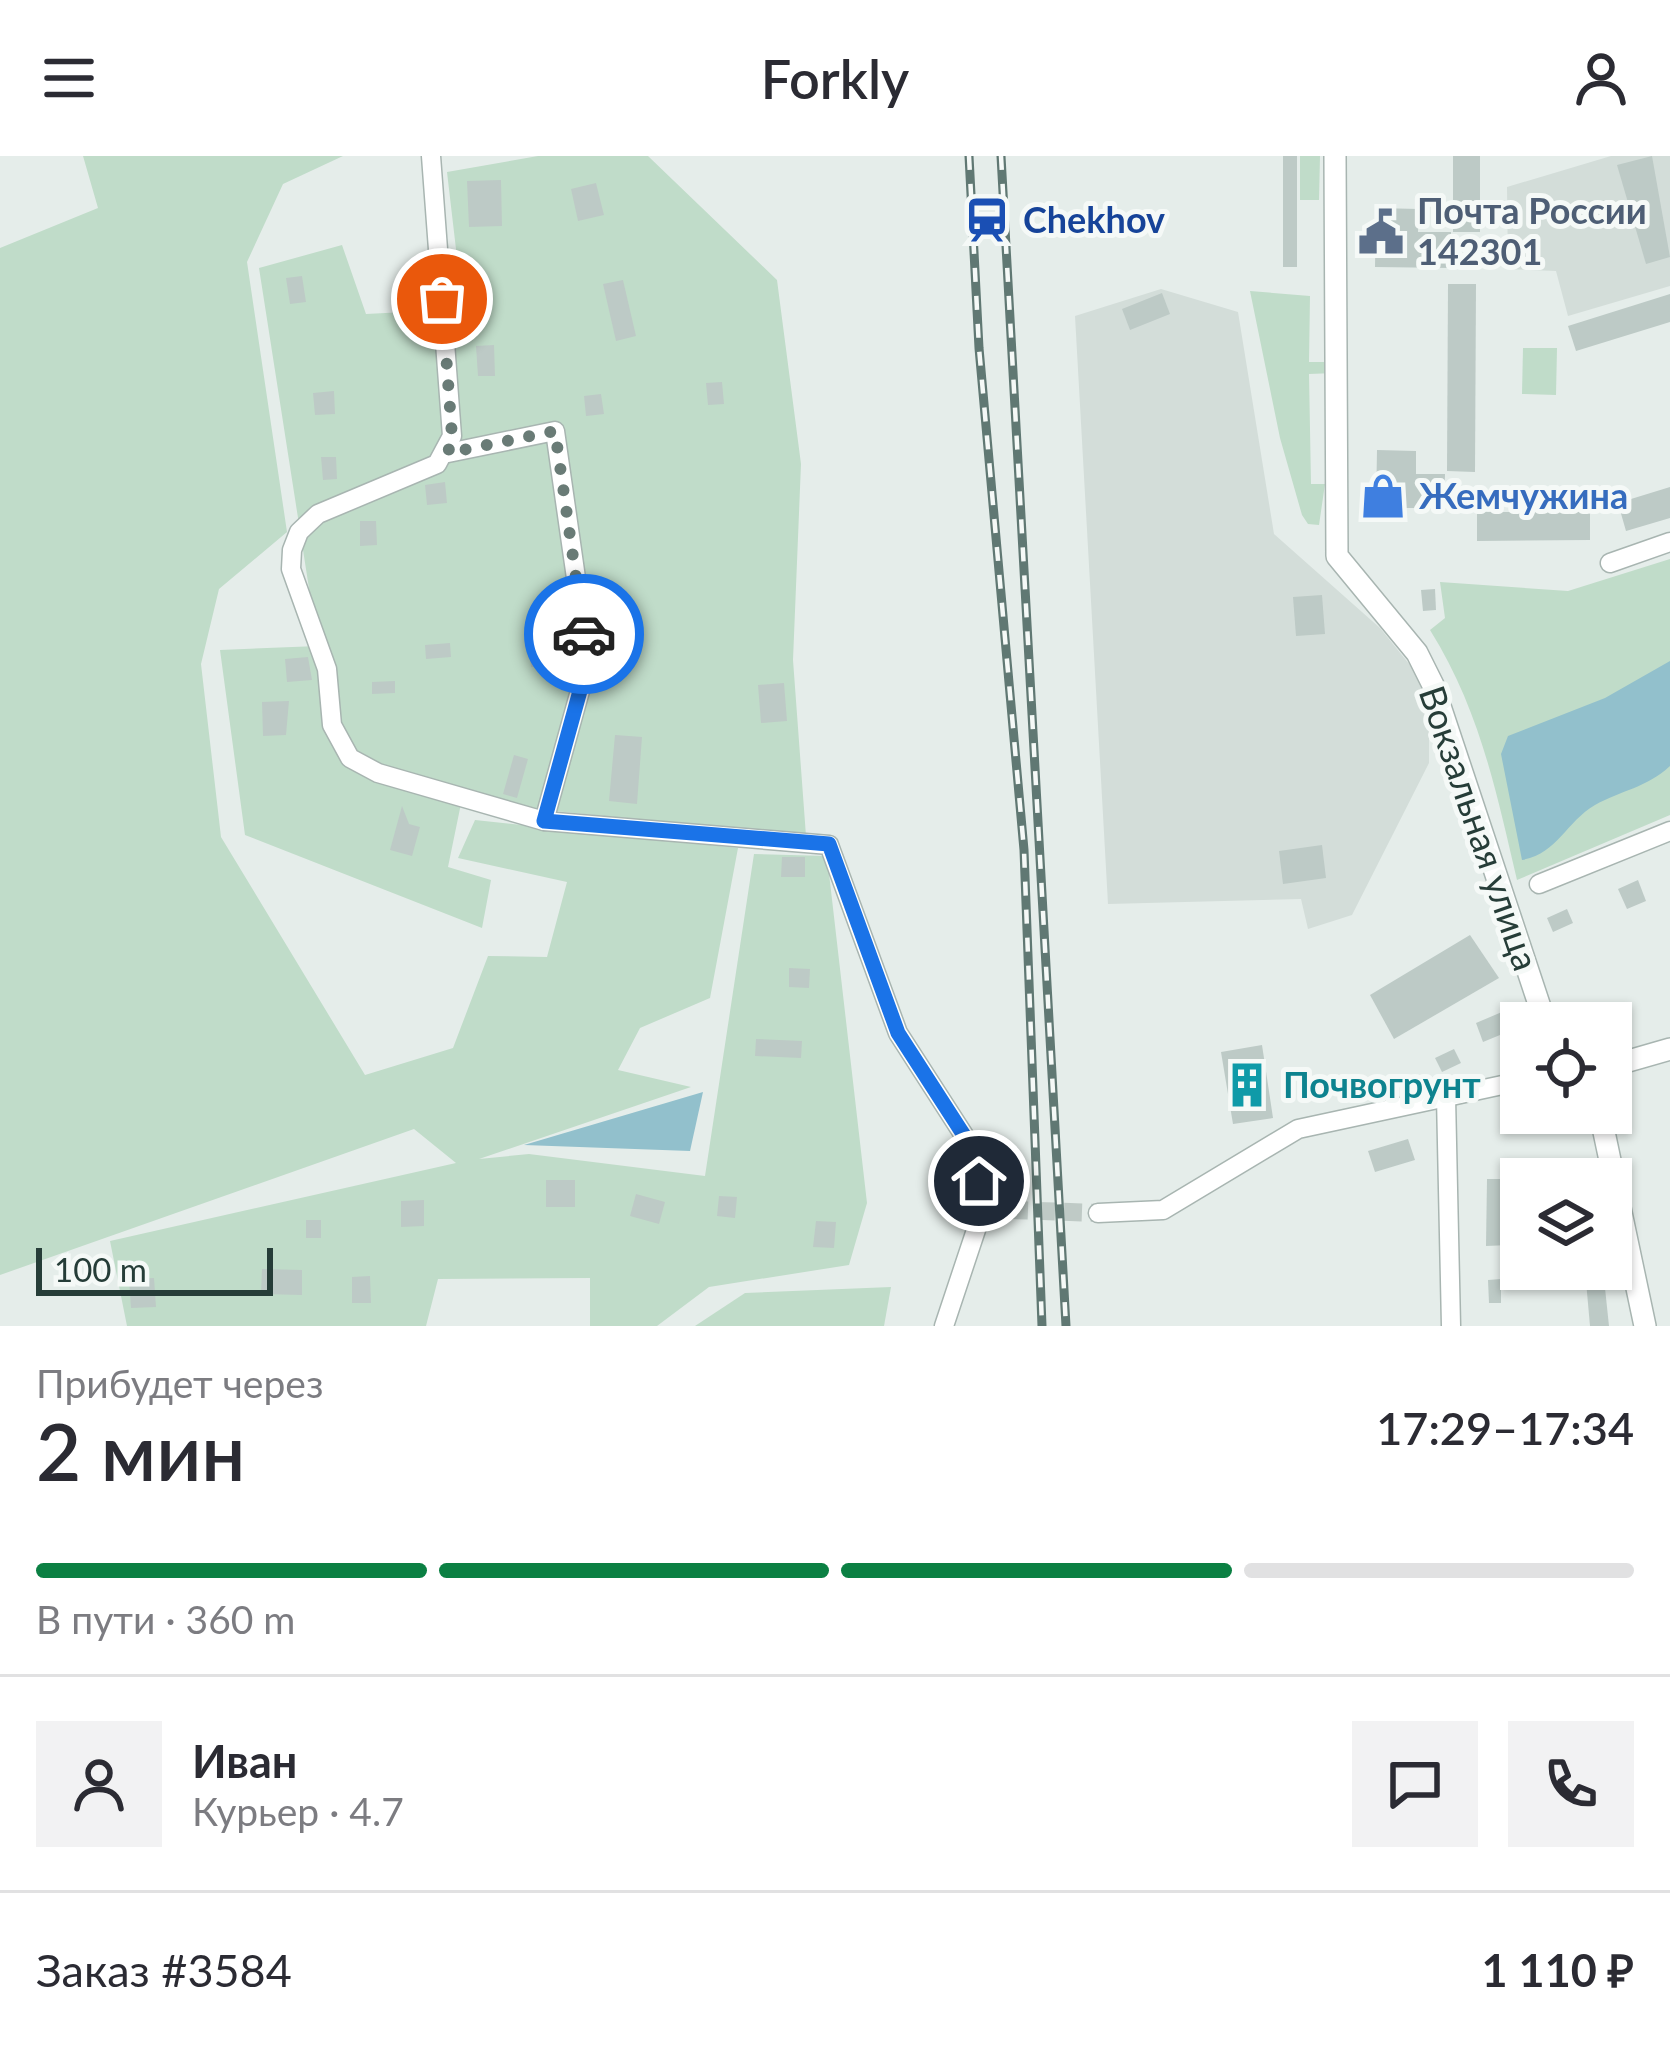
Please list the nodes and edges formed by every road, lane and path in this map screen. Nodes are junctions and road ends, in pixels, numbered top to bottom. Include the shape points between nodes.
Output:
1 (430, 156) edge
2 (1335, 156) edge
3 (448, 453) junction
4 (1670, 542) edge
5 (1610, 563) dead end
6 (544, 821) junction
7 (1670, 831) edge
8 (1539, 884) dead end
9 (1538, 1002) edge
10 (1670, 1049) edge
11 (1632, 1060) edge
12 (1500, 1085) edge
13 (1446, 1097) junction
14 (1605, 1134) edge
15 (1098, 1213) tunnel mouth
16 (944, 1326) edge
17 (1451, 1326) edge
18 (1646, 1326) edge

1 - 3 street
2 - 9 street, Вокзальная улица via 1336,556 1417,653 1433,686
3 - 6 street via 555,431 588,662
3 - 6 street via 318,514 299,532 291,569 327,668 332,725 350,758
4 - 5 street
6 - 16 street via 829,844 898,1033 976,1154 983,1209
7 - 8 street
10 - 11 street
12 - 13 street
13 - 15 street via 1298,1129 1163,1210
13 - 17 street
14 - 18 street

